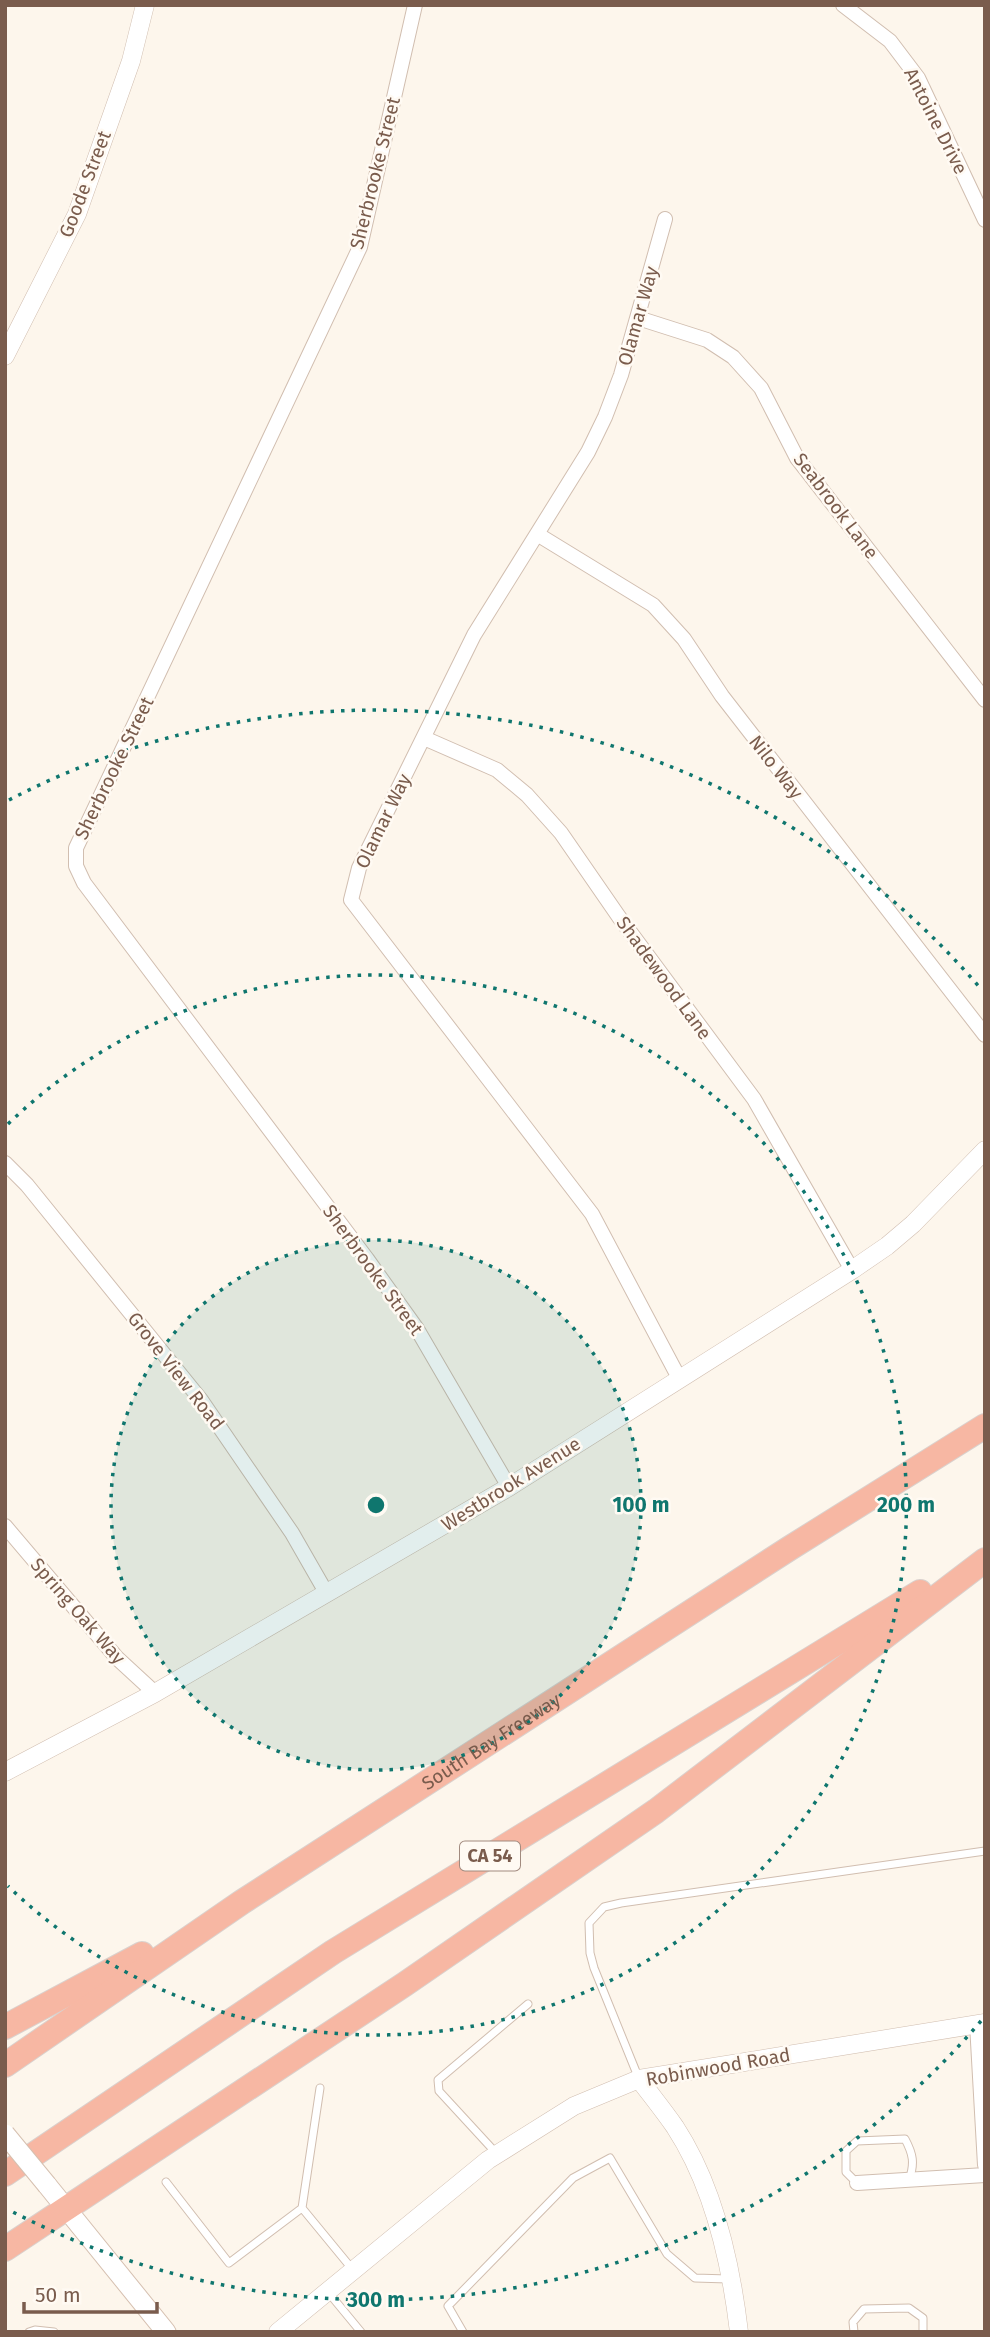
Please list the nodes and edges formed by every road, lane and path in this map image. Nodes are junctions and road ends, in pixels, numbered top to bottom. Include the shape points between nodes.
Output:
1 (145, 5) edge
2 (415, 5) edge
3 (843, 5) edge
4 (665, 219) dead end
5 (985, 220) edge
6 (638, 318) junction
7 (5, 356) edge
8 (537, 534) junction
9 (985, 700) edge
10 (424, 738) junction
11 (985, 1035) edge
12 (985, 1150) edge
13 (5, 1163) edge
14 (852, 1270) junction
15 (679, 1378) junction
16 (985, 1426) edge
17 (509, 1487) junction
18 (5, 1526) edge
19 (985, 1552) edge
20 (985, 1560) edge
21 (327, 1594) junction
22 (155, 1693) junction
23 (5, 1772) edge
24 (985, 1851) edge
25 (242, 1902) junction
26 (528, 2004) dead end
27 (981, 2023) edge
28 (5, 2027) edge
29 (5, 2065) edge
30 (639, 2079) junction
31 (320, 2088) dead end
32 (5, 2134) edge
33 (497, 2154) junction
34 (985, 2165) edge
35 (5, 2174) edge
36 (985, 2175) edge
37 (908, 2180) junction
38 (166, 2182) dead end
39 (857, 2183) joint
40 (302, 2208) junction
41 (68, 2209) junction
42 (5, 2249) edge
43 (353, 2271) junction
44 (733, 2279) junction
45 (328, 2291) junction
46 (33, 2331) edge
47 (54, 2332) edge
48 (166, 2332) edge
49 (278, 2332) edge
50 (361, 2332) edge
51 (463, 2332) edge
52 (739, 2332) edge
53 (854, 2332) edge
54 (923, 2332) edge

1 - 7 street, Goode Street via 131,61 77,214
2 - 17 street, Sherbrooke Street via 360,247 76,848 76,866 84,883 417,1329
3 - 5 street, Antoine Drive via 890,41 918,78
4 - 6 street, Olamar Way
6 - 8 street, Olamar Way via 605,417
6 - 9 street, Seabrook Lane via 707,340 733,357 761,388 797,458
8 - 10 street, Olamar Way via 474,635
8 - 11 street, Nilo Way via 653,606 684,639 722,696
10 - 14 street, Shadewood Lane via 497,770 549,819 754,1099
10 - 15 street, Olamar Way via 359,868 351,900 592,1214
12 - 14 street, Westbrook Avenue via 913,1224
13 - 21 street, Grove View Road via 201,1400 292,1533
14 - 15 street, Westbrook Avenue
15 - 17 street, Westbrook Avenue
16 - 25 highway, South Bay Freeway
17 - 21 street, Westbrook Avenue
18 - 22 street, Spring Oak Way via 117,1658
19 - 35 highway, CA 54 via 333,1952
20 - 41 highway via 656,1811
21 - 22 street, Westbrook Avenue
22 - 23 street, Westbrook Avenue
24 - 30 lane via 604,1907 589,1923 590,1953
25 - 28 highway
25 - 29 highway, South Bay Freeway
26 - 33 lane via 438,2080 439,2091
27 - 30 street, Robinwood Road
27 - 34 street
30 - 33 street, Robinwood Road via 574,2106
30 - 44 street via 676,2128 702,2179
31 - 40 lane
32 - 41 main road, bridge
33 - 43 street, Robinwood Road
36 - 37 street
37 - 39 street
37 - 39 lane via 913,2155 905,2139 857,2141 846,2151 846,2172
38 - 40 lane via 229,2263
40 - 43 lane
41 - 42 highway
41 - 48 main road
43 - 45 street, Robinwood Road
44 - 51 lane via 695,2278 667,2254 610,2158 573,2178 448,2306
44 - 52 street
45 - 49 street, Robinwood Road
45 - 50 lane
46 - 47 lane
53 - 54 lane via 853,2322 864,2309 909,2308 923,2318

